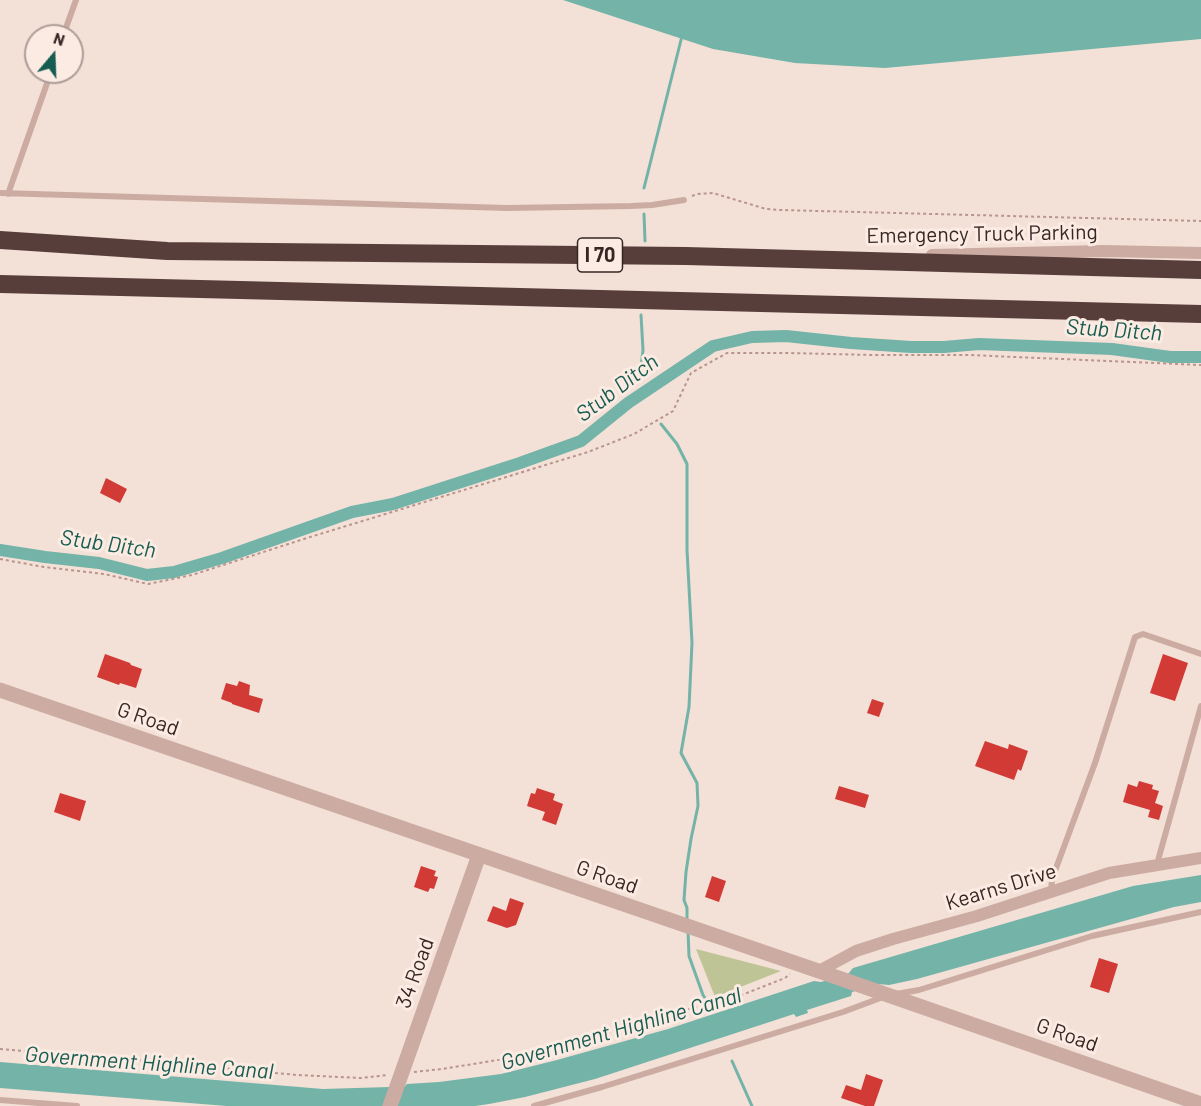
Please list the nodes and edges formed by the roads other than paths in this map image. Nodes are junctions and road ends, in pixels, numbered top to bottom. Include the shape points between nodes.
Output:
1 (76, 0) edge
2 (67, 24) edge
3 (47, 84) edge
4 (0, 193) edge
5 (8, 194) junction
6 (684, 200) road end
7 (0, 240) edge
8 (1201, 253) edge
9 (763, 259) junction
10 (1201, 270) edge
11 (0, 284) edge
12 (1201, 314) edge
13 (1201, 654) edge
14 (0, 690) edge
15 (1201, 706) edge
16 (479, 855) junction
17 (1201, 858) edge
18 (1157, 865) junction
19 (1051, 892) junction
20 (1201, 912) edge
21 (819, 971) junction
22 (888, 995) junction
23 (0, 1100) edge
24 (1201, 1104) edge
25 (77, 1106) edge
26 (390, 1106) edge
27 (534, 1106) edge

1 - 2 lane
3 - 5 lane
4 - 5 lane
5 - 6 lane via 507,208 631,206
7 - 9 highway, I 70 via 167,251
8 - 9 street, Emergency Truck Parking via 1103,251
9 - 10 highway, I 70
11 - 12 highway, I 70
13 - 19 lane via 1143,634 1135,637 1095,763 1052,879
14 - 16 street, G Road
15 - 18 lane
16 - 21 street, G Road
16 - 26 street, 34 Road
17 - 18 street, Kearns Drive
18 - 19 street, Kearns Drive via 1109,873
19 - 21 street, Kearns Drive via 856,951
20 - 22 lane via 1092,936 919,990
21 - 22 street, G Road
22 - 24 street, G Road
22 - 27 lane
23 - 25 lane

